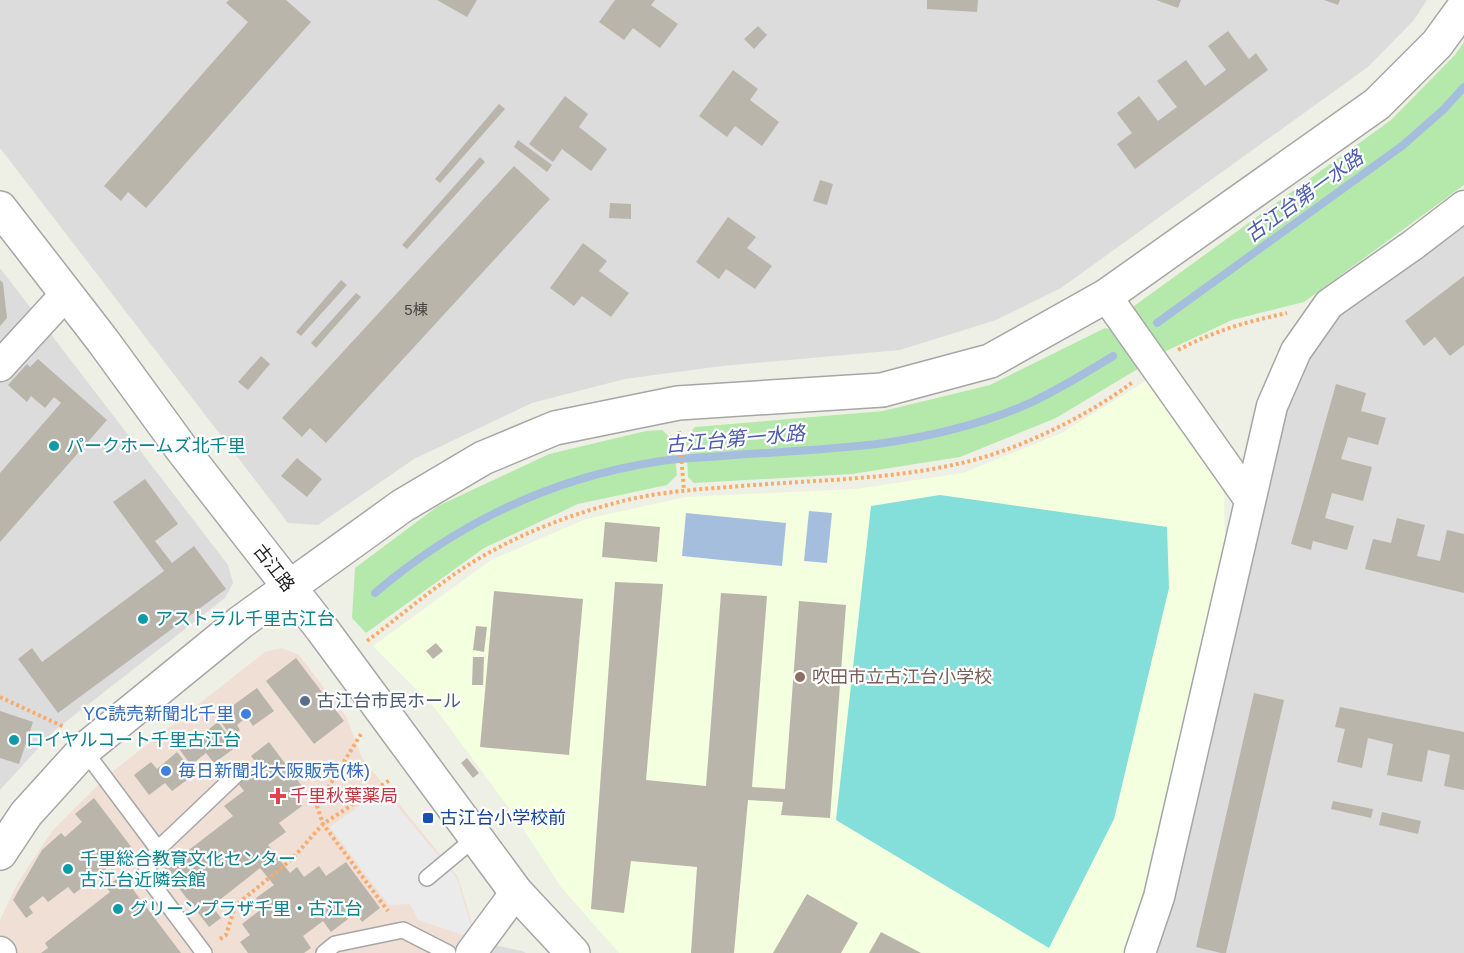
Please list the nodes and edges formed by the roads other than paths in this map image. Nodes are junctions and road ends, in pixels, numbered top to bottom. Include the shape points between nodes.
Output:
1 (1464, 7) edge
2 (1464, 206) edge
3 (0, 208) edge
4 (67, 293) junction
5 (1106, 296) junction
6 (0, 366) edge
7 (1250, 500) junction
8 (289, 587) junction
9 (78, 741) junction
10 (238, 773) dead end
11 (475, 838) junction
12 (158, 849) junction
13 (0, 853) edge
14 (427, 878) dead end
15 (516, 892) junction
16 (204, 952) edge
17 (324, 953) edge
18 (448, 953) edge
19 (471, 953) edge
20 (573, 953) edge
21 (1140, 953) edge

1 - 5 street via 1437,44 1377,104
2 - 7 street via 1329,304 1296,351 1272,406
3 - 4 street, 古江路
4 - 6 street
4 - 8 street, 古江路
5 - 7 street
5 - 8 street via 990,361 882,390 678,403 555,428 483,458 402,506
7 - 21 street via 1159,897
8 - 9 street
8 - 11 street, 古江路
9 - 12 lane
9 - 13 street
10 - 12 lane
11 - 14 lane
11 - 15 street, 古江路
12 - 16 lane via 145,874
15 - 19 street
15 - 20 street, 古江路
17 - 18 lane via 335,944 403,930

